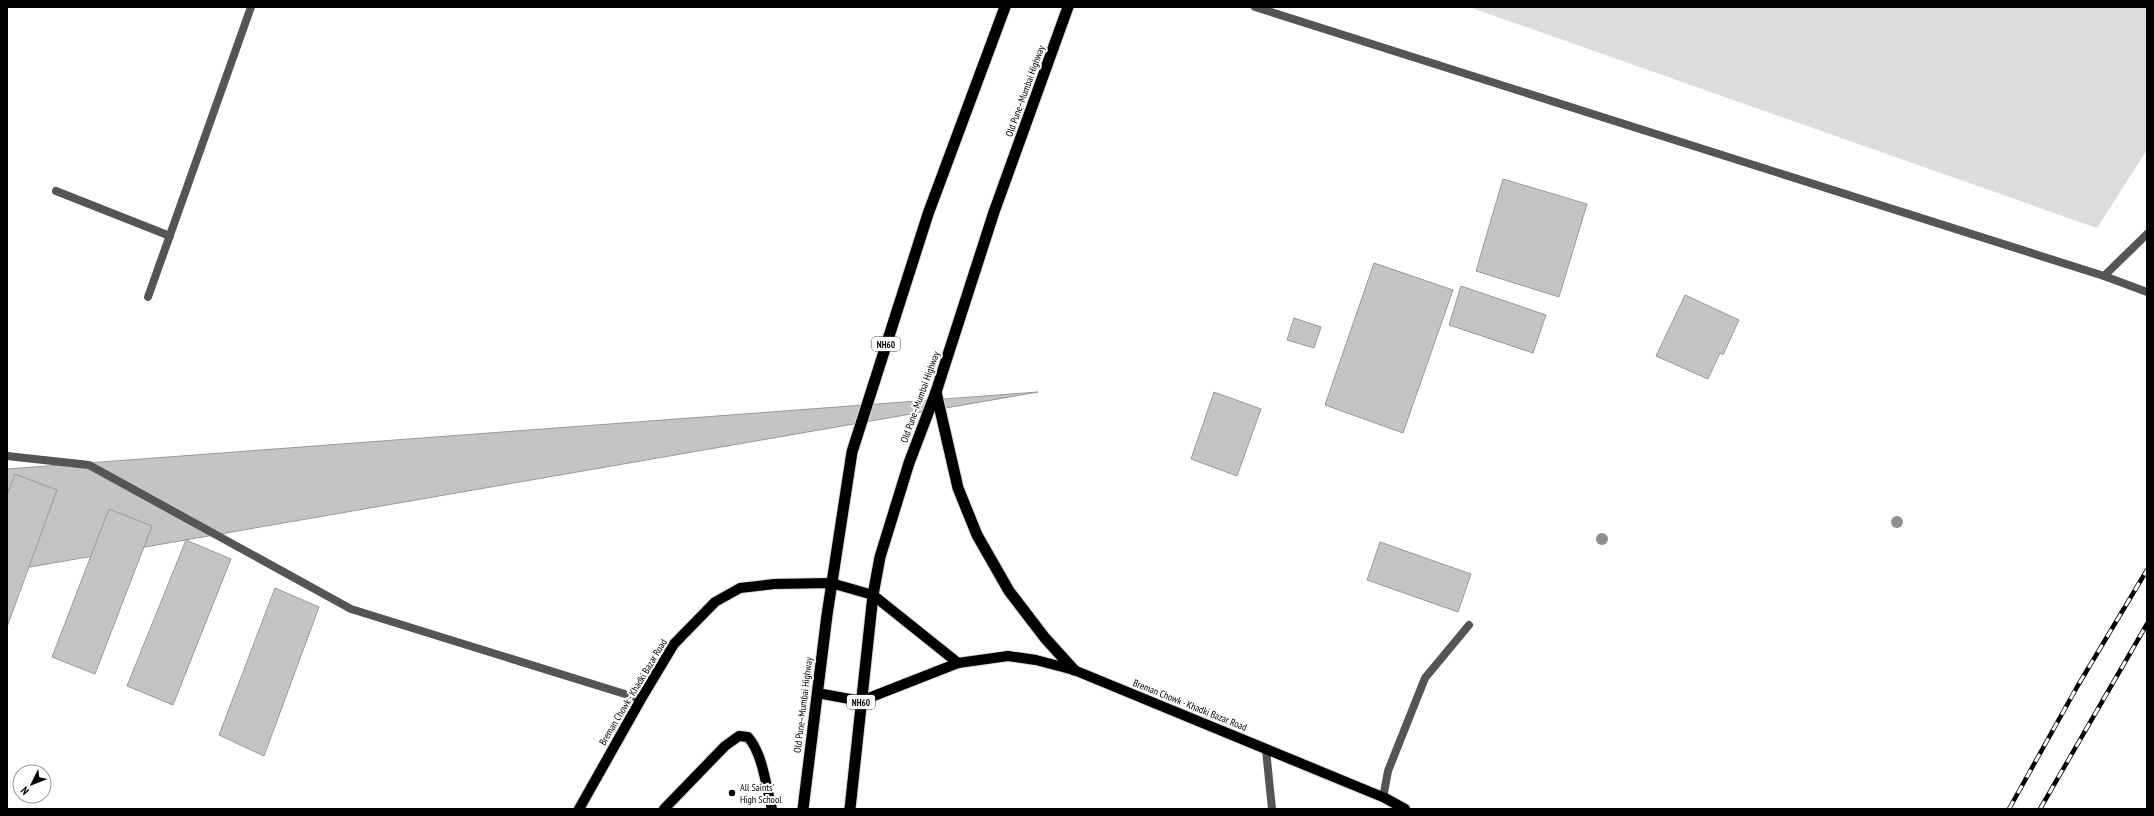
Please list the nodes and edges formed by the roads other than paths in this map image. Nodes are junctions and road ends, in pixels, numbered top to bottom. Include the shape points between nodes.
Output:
1 (251, 7) edge
2 (1005, 7) edge
3 (1068, 7) edge
4 (1255, 7) edge
5 (56, 191) dead end
6 (2147, 234) edge
7 (170, 236) junction
8 (2104, 276) junction
9 (2147, 292) edge
10 (148, 297) dead end
11 (936, 392) junction
12 (7, 456) edge
13 (832, 583) junction
14 (873, 595) junction
15 (1469, 626) dead end
16 (958, 663) junction
17 (1074, 670) junction
18 (817, 693) junction
19 (640, 699) junction
20 (861, 701) junction
21 (1266, 750) junction
22 (1383, 798) junction
23 (579, 809) edge
24 (664, 809) edge
25 (772, 809) edge
26 (803, 809) edge
27 (850, 809) edge
28 (1272, 809) edge
29 (1405, 809) edge

1 - 7 street
2 - 13 highway, Old Pune–Mumbai Highway / NH60 via 928,214 852,452
3 - 11 highway, Old Pune–Mumbai Highway / NH60 via 994,212
4 - 8 street
5 - 7 street
6 - 8 street
7 - 10 street
8 - 9 street
11 - 14 highway, Old Pune–Mumbai Highway / NH60 via 909,462 880,557
11 - 17 highway via 958,488 977,535 1009,591 1045,638
12 - 19 street via 89,465 351,609
13 - 14 main road, Breman Chowk - Khadki Bazar Road
13 - 18 highway, Old Pune–Mumbai Highway / NH60
13 - 19 main road, Breman Chowk - Khadki Bazar Road via 774,584 740,588 715,602 674,644
14 - 16 main road, Breman Chowk - Khadki Bazar Road
14 - 20 highway, Old Pune–Mumbai Highway / NH60
15 - 22 street via 1426,678 1388,771
16 - 17 main road, Breman Chowk - Khadki Bazar Road via 1008,656
16 - 20 main road, Breman Chowk - Khadki Bazar Road
17 - 21 main road, Breman Chowk - Khadki Bazar Road
18 - 20 main road
18 - 26 highway, Old Pune–Mumbai Highway / NH60
19 - 23 main road, Breman Chowk - Khadki Bazar Road
20 - 27 highway, Old Pune–Mumbai Highway / NH60
21 - 22 main road, Breman Chowk - Khadki Bazar Road
21 - 28 street
22 - 29 main road, Breman Chowk - Khadki Bazar Road
24 - 25 main road via 725,746 739,736 748,737 754,744

